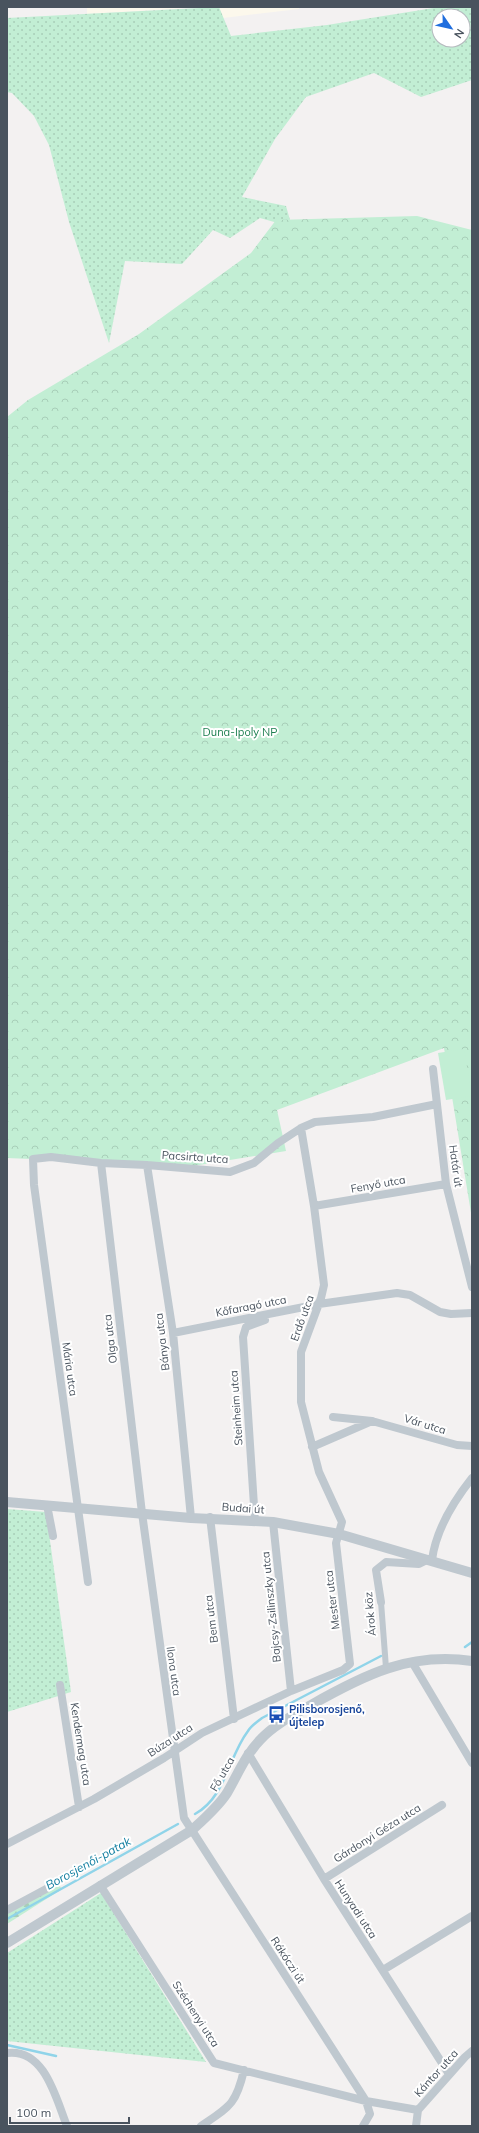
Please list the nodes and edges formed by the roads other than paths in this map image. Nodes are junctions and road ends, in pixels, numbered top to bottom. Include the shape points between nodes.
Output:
1 (433, 1069) dead end
2 (437, 1104) junction
3 (301, 1128) junction
4 (33, 1158) joint
5 (101, 1163) junction
6 (147, 1165) junction
7 (446, 1184) junction
8 (314, 1206) junction
9 (472, 1287) edge
10 (319, 1304) junction
11 (275, 1313) junction
12 (472, 1313) edge
13 (174, 1334) junction
14 (333, 1417) dead end
15 (372, 1421) junction
16 (472, 1446) edge
17 (312, 1447) junction
18 (472, 1478) edge
19 (7, 1502) edge
20 (47, 1505) junction
21 (78, 1507) junction
22 (142, 1513) junction
23 (210, 1517) junction
24 (191, 1518) junction
25 (256, 1521) junction
26 (273, 1522) junction
27 (339, 1534) junction
28 (52, 1536) dead end
29 (431, 1560) junction
30 (472, 1573) edge
31 (88, 1582) dead end
32 (381, 1602) joint
33 (472, 1661) edge
34 (412, 1662) junction
35 (350, 1664) joint
36 (386, 1668) junction
37 (60, 1685) dead end
38 (292, 1691) junction
39 (234, 1719) junction
40 (174, 1750) junction
41 (248, 1753) junction
42 (472, 1763) edge
43 (442, 1805) dead end
44 (80, 1807) junction
45 (192, 1830) junction
46 (7, 1844) edge
47 (324, 1879) junction
48 (100, 1885) junction
49 (48, 1888) dead end
50 (7, 1910) edge
51 (472, 1916) edge
52 (7, 1943) edge
53 (383, 1970) junction
54 (472, 2052) edge
55 (7, 2053) edge
56 (244, 2070) junction
57 (449, 2074) junction
58 (366, 2101) junction
59 (418, 2110) junction
60 (68, 2126) edge
61 (200, 2126) edge
62 (363, 2126) edge
63 (416, 2126) edge

1 - 2 street, Határ út
2 - 3 street, Pacsirta utca via 373,1117 315,1122
2 - 7 street, Határ út
3 - 6 street, Pacsirta utca via 254,1163 230,1172
3 - 8 street, Erdő utca
4 - 5 street, Pacsirta utca via 51,1157
4 - 21 street, Mária utca via 34,1185
5 - 6 street, Pacsirta utca
5 - 22 street, Olga utca
6 - 13 street, Bánya utca
7 - 8 street, Fenyő utca
7 - 9 street, Határ út
8 - 10 street, Erdő utca via 324,1283
10 - 11 street, Kőfaragó utca
10 - 12 street, Kőfaragó utca via 400,1293 414,1296 440,1312
10 - 17 street, Erdő utca via 301,1352 301,1402
11 - 13 street, Kőfaragó utca
11 - 25 street, Steinheim utca via 268,1319 246,1327 243,1337
13 - 24 street, Bánya utca
14 - 15 street, Vár utca
15 - 16 street, Vár utca via 456,1445
15 - 17 street
17 - 27 street, Erdő utca via 319,1472 342,1522
18 - 29 street via 456,1498 440,1529
19 - 20 street, Budai út
20 - 21 street, Budai út
20 - 28 street
21 - 22 street, Budai út
21 - 31 street, Mária utca
22 - 24 street, Budai út
22 - 40 street, Ilona utca
23 - 24 street, Budai út
23 - 25 street, Budai út
23 - 39 street, Bem utca
25 - 26 street, Budai út
26 - 27 street, Budai út
26 - 38 street, Bajcsy-Zsilinszky utca
27 - 29 street, Budai út
27 - 35 street, Mester utca via 336,1543
29 - 30 street, Budai út
29 - 32 street, Árok köz via 419,1564 386,1562 376,1570
32 - 36 street, Árok köz
33 - 34 street, Fő utca via 441,1658
34 - 36 street, Fő utca
34 - 42 street
35 - 38 street, Búza utca via 344,1670
36 - 41 street, Fő utca via 358,1678 278,1723
37 - 44 street, Kendermag utca
38 - 39 street, Búza utca
39 - 40 street, Búza utca via 202,1733
40 - 44 street, Búza utca
40 - 45 street, Ilona utca via 180,1802 184,1818
41 - 45 street, Fő utca via 227,1793
41 - 47 street, Hunyadi utca
43 - 47 street, Gárdonyi Géza utca
44 - 46 street, Búza utca
45 - 48 street, Fő utca
45 - 58 street, Rákóczi út
47 - 53 street, Hunyadi utca
48 - 52 street, Fő utca
48 - 56 street, Széchenyi utca via 214,2063
49 - 50 street
51 - 53 street
53 - 57 street, Hunyadi utca
54 - 57 street, Kántor utca
55 - 60 street via 23,2055 35,2061 45,2072
56 - 58 street, Széchenyi utca
56 - 61 street via 234,2100
57 - 59 street, Kántor utca
58 - 59 street, Széchenyi utca
58 - 62 street via 370,2114
59 - 63 street

